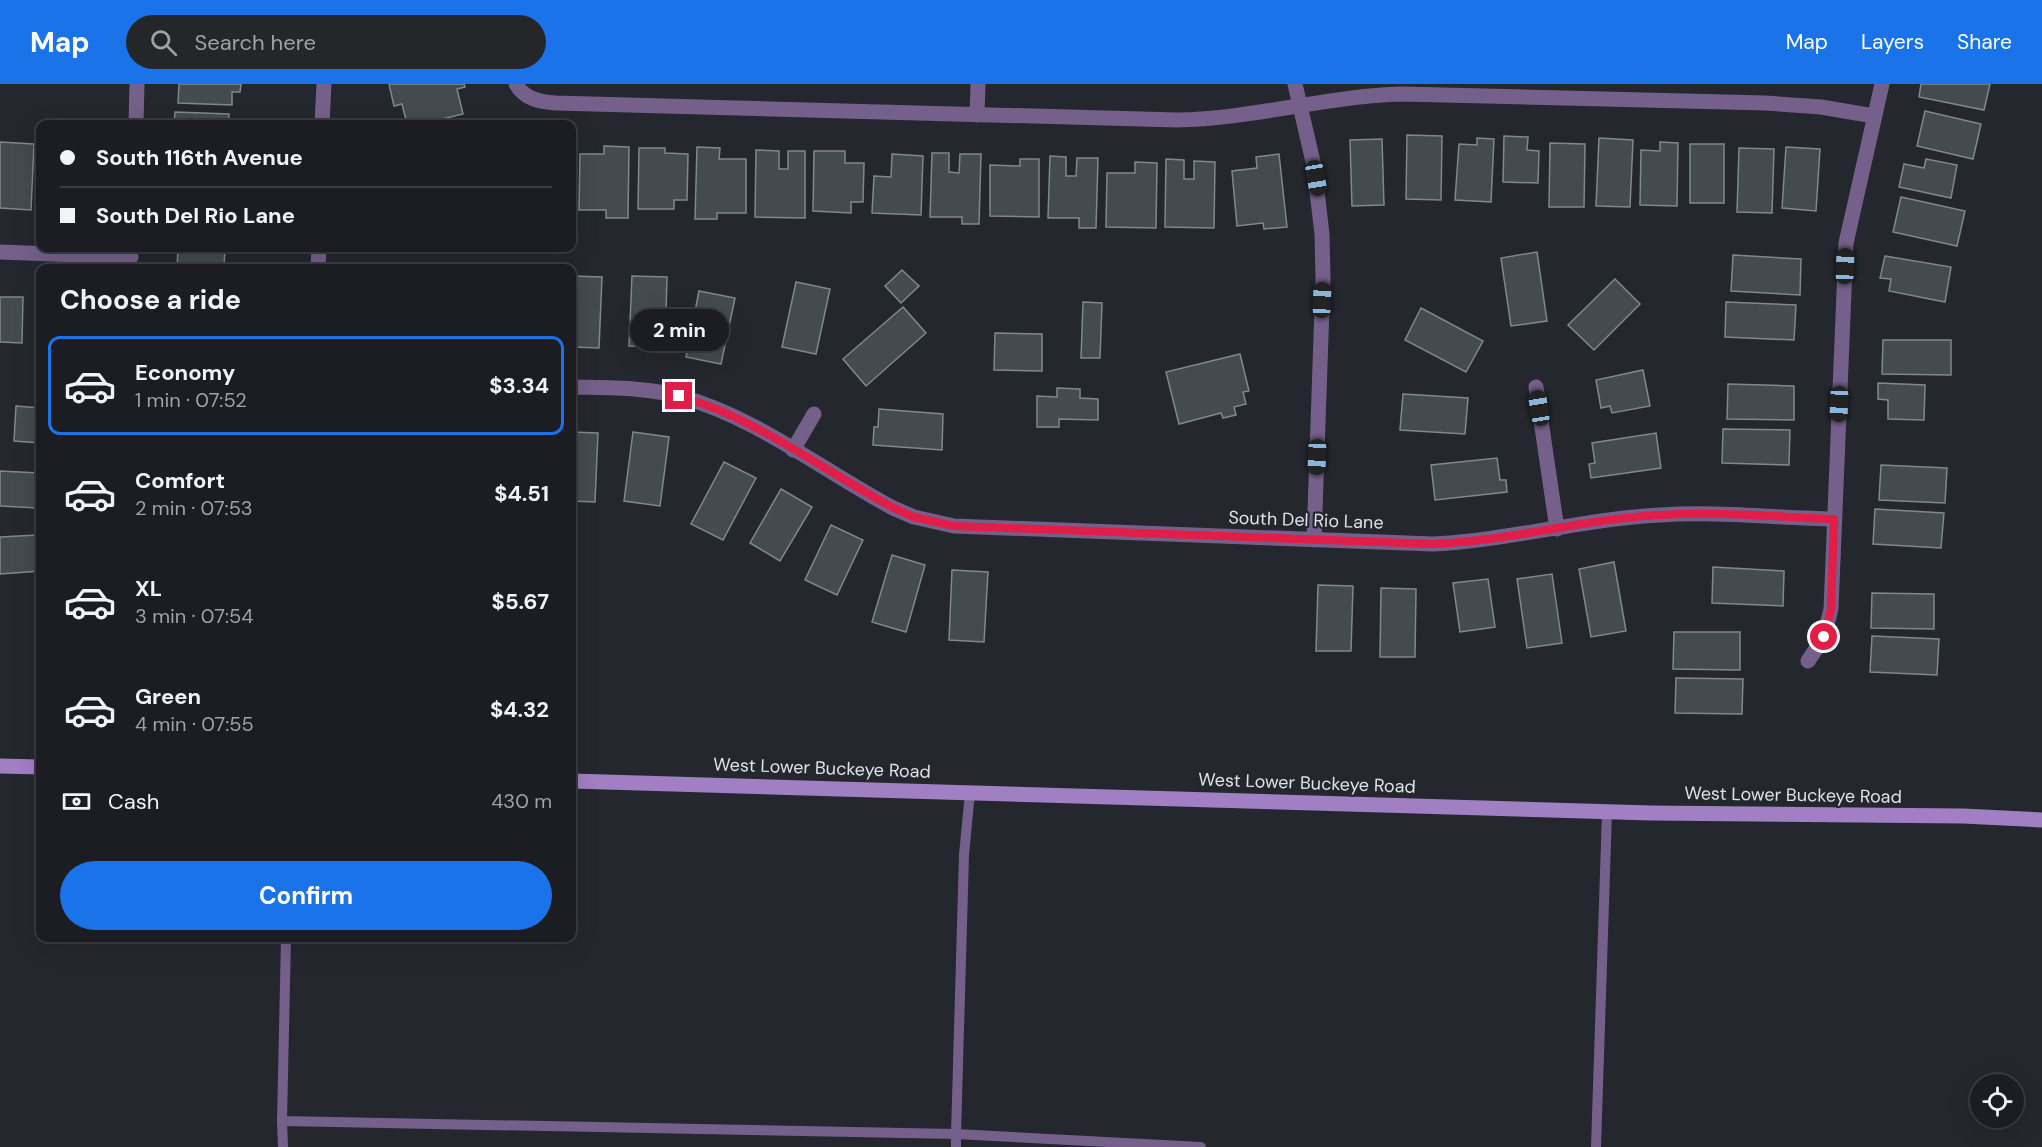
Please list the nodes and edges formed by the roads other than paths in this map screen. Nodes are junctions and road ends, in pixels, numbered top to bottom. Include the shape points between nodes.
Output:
1 (137, 84) edge
2 (324, 84) edge
3 (978, 84) edge
4 (1295, 84) edge
5 (1882, 84) edge
6 (518, 88) edge
7 (1300, 106) junction
8 (977, 115) junction
9 (1874, 116) junction
10 (136, 120) edge
11 (322, 120) edge
12 (0, 252) edge
13 (131, 258) edge
14 (576, 387) edge
15 (1536, 387) dead end
16 (814, 414) dead end
17 (793, 450) junction
18 (1834, 519) junction
19 (1557, 529) junction
20 (1314, 540) junction
21 (1808, 661) dead end
22 (0, 766) edge
23 (36, 767) edge
24 (576, 781) edge
25 (970, 792) junction
26 (1607, 812) junction
27 (2042, 820) edge
28 (286, 942) edge
29 (282, 1121) junction
30 (956, 1134) junction
31 (283, 1147) edge
32 (956, 1147) edge
33 (1201, 1147) edge
34 (1596, 1147) edge

1 - 10 street
2 - 11 street
3 - 8 street
4 - 7 street
5 - 9 street
6 - 8 street via 530,98 556,103
7 - 8 street via 1197,120
7 - 9 street via 1380,95 1424,94 1794,104
7 - 20 street via 1318,190 1323,244
9 - 18 street via 1846,243
12 - 13 street
14 - 17 street, South Del Rio Lane via 642,390 688,399 732,415
15 - 19 street
16 - 17 street
17 - 20 street, South Del Rio Lane via 894,508 944,524
18 - 19 street, South Del Rio Lane via 1660,515
18 - 21 street via 1831,609 1824,637
19 - 20 street, South Del Rio Lane via 1423,544
22 - 23 main road
24 - 25 main road, West Lower Buckeye Road
25 - 26 main road, West Lower Buckeye Road
25 - 30 lane via 964,855
26 - 27 main road, West Lower Buckeye Road
26 - 34 lane
28 - 29 lane
29 - 30 lane
29 - 31 lane
30 - 32 lane
30 - 33 lane

